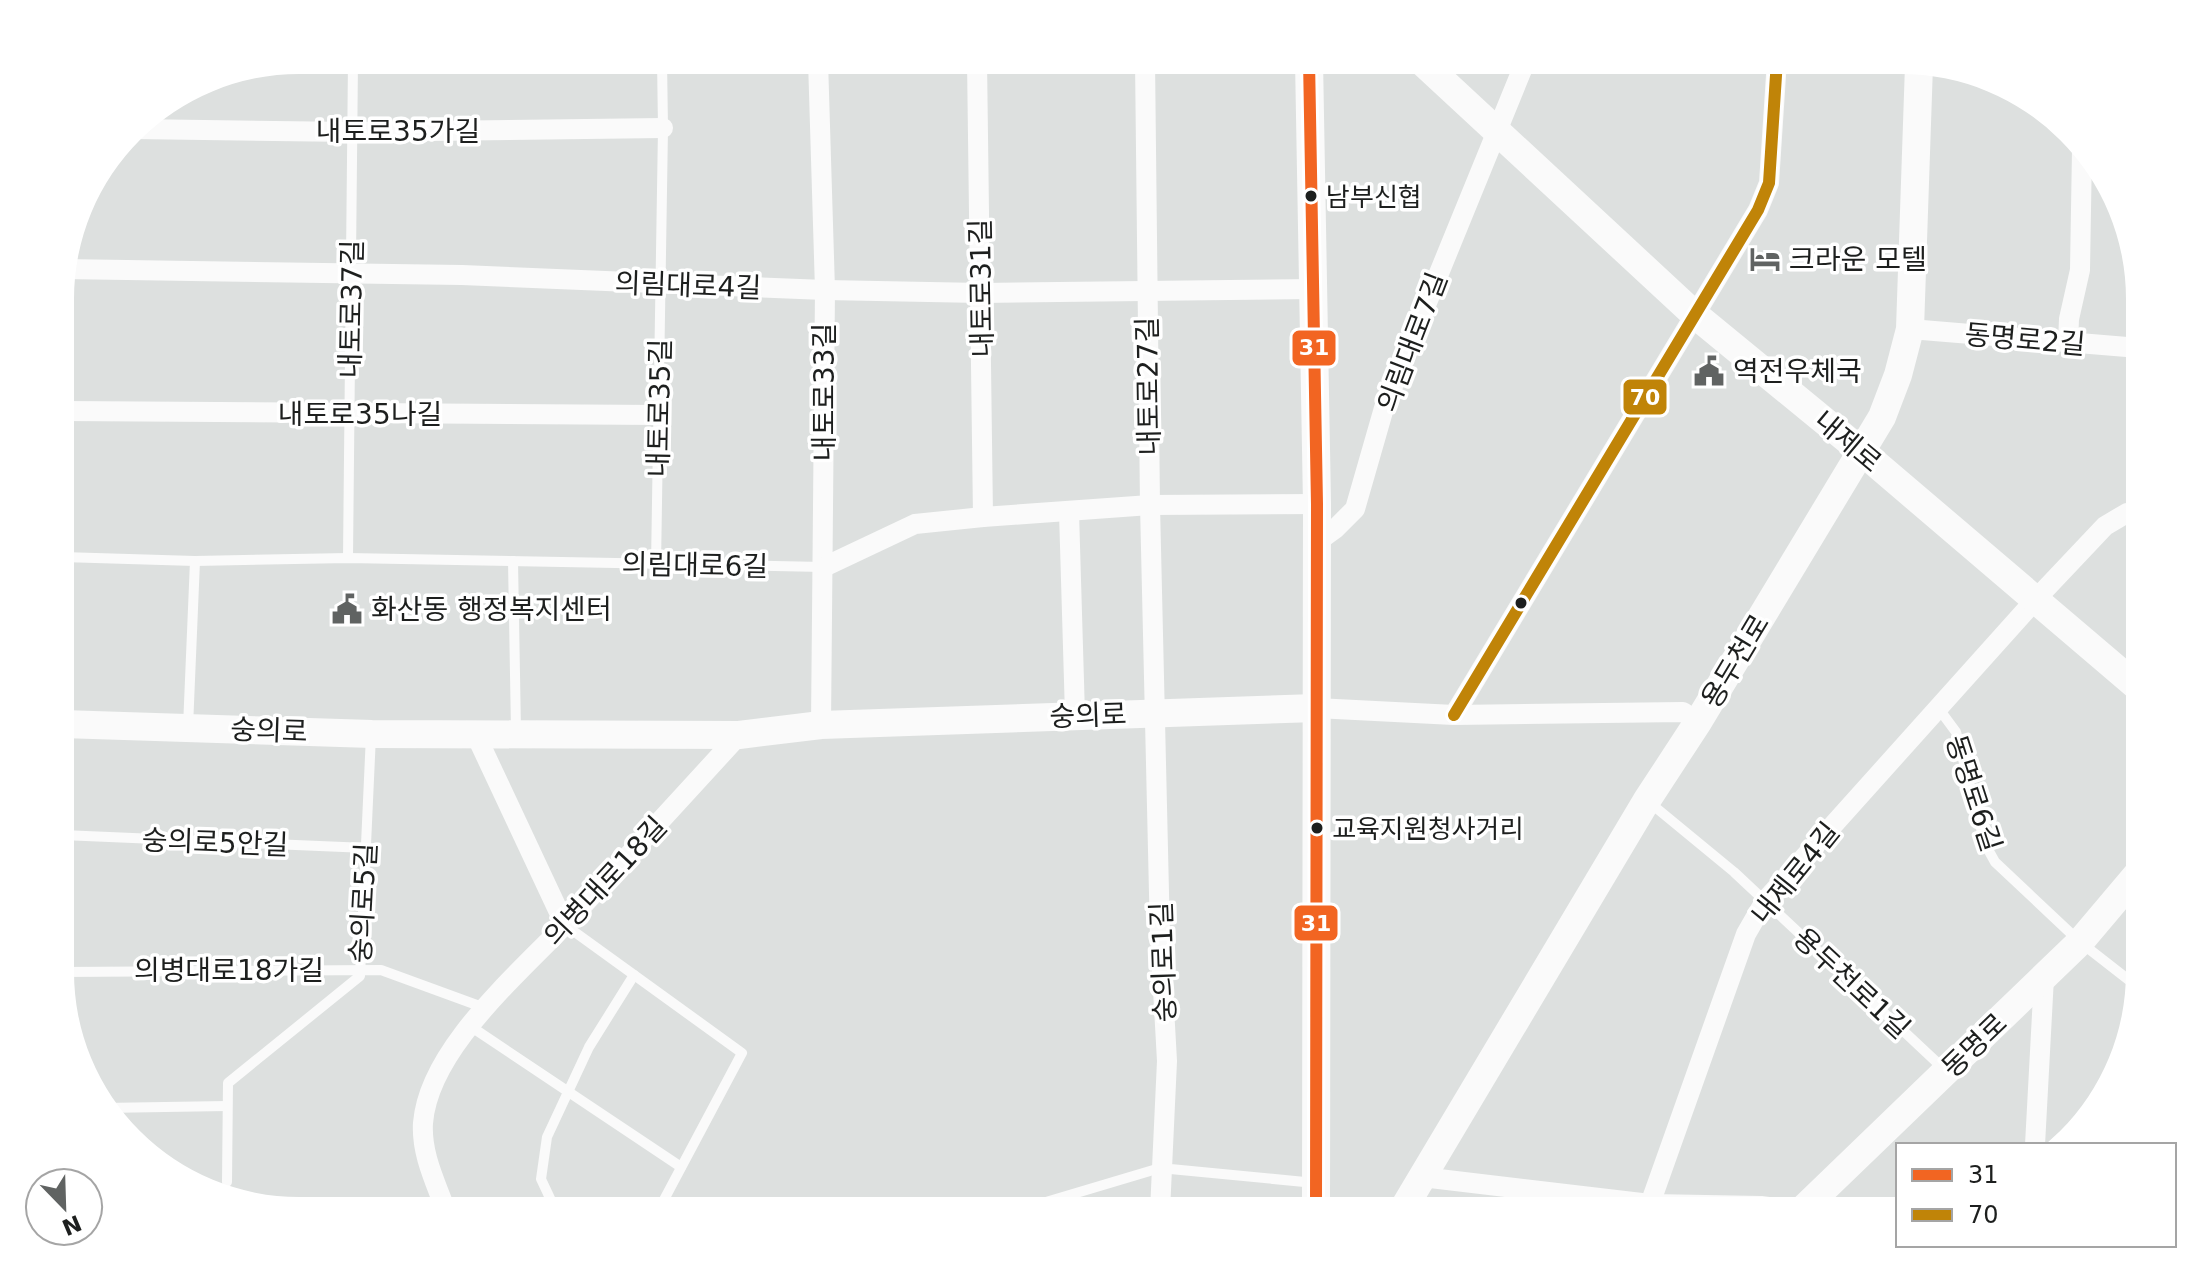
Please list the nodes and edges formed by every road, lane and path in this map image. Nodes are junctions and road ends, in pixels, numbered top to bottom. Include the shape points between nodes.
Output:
1 (353, 74) edge
2 (662, 74) edge
3 (818, 74) edge
4 (977, 74) edge
5 (1145, 74) edge
6 (1309, 74) edge
7 (1435, 74) edge
8 (1520, 74) edge
9 (1776, 74) edge
10 (1919, 75) edge
11 (663, 128) junction
12 (152, 129) edge
13 (1496, 130) junction
14 (353, 132) junction
15 (2082, 166) edge
16 (76, 269) edge
17 (351, 273) junction
18 (661, 284) junction
19 (1315, 289) junction
20 (825, 290) junction
21 (1147, 291) junction
22 (981, 293) junction
23 (1694, 314) junction
24 (1910, 329) junction
25 (2068, 343) junction
26 (2126, 347) edge
27 (74, 411) edge
28 (350, 415) junction
29 (659, 415) junction
30 (1861, 451) junction
31 (1317, 504) junction
32 (1150, 505) junction
33 (1069, 512) junction
34 (2126, 514) edge
35 (983, 517) junction
36 (1317, 542) junction
37 (74, 557) edge
38 (348, 558) junction
39 (195, 561) junction
40 (513, 561) junction
41 (656, 565) junction
42 (824, 567) junction
43 (2036, 599) junction
44 (2126, 677) edge
45 (1316, 708) junction
46 (1939, 709) junction
47 (1156, 712) junction
48 (1075, 715) junction
49 (1454, 715) junction
50 (1698, 722) junction
51 (74, 724) edge
52 (821, 725) junction
53 (188, 727) junction
54 (475, 733) junction
55 (516, 733) junction
56 (372, 734) junction
57 (739, 735) junction
58 (1647, 800) junction
59 (74, 836) edge
60 (367, 848) junction
61 (2126, 888) edge
62 (1765, 901) junction
63 (565, 925) junction
64 (2080, 942) junction
65 (361, 969) junction
66 (74, 972) edge
67 (634, 975) junction
68 (2044, 977) junction
69 (2126, 978) edge
70 (485, 1008) junction
71 (470, 1026) junction
72 (1947, 1071) junction
73 (570, 1092) junction
74 (227, 1106) junction
75 (120, 1108) edge
76 (2035, 1143) edge
77 (681, 1167) junction
78 (1160, 1168) junction
79 (1422, 1177) junction
80 (227, 1182) dead end
81 (441, 1197) edge
82 (549, 1197) edge
83 (665, 1197) edge
84 (1063, 1197) edge
85 (1160, 1197) edge
86 (1316, 1197) edge
87 (1410, 1197) edge
88 (1591, 1197) edge
89 (1652, 1197) edge
90 (1814, 1197) edge

1 - 14 lane, 내토로37길
2 - 11 lane, 내토로35길
3 - 20 street, 내토로33길
4 - 22 street, 내토로31길
5 - 21 street, 내토로27길
6 - 19 street
7 - 13 street, 내제로
8 - 13 street, 의림대로7길
9 - 23 street via 1769,183
10 - 24 street, 용두천로
11 - 14 street, 내토로35가길
11 - 18 lane, 내토로35길
12 - 14 street, 내토로35가길
13 - 23 street, 내제로
13 - 36 street, 의림대로7길 via 1384,408 1355,509
14 - 17 lane, 내토로37길
15 - 25 street via 2080,270
16 - 17 street, 의림대로4길
17 - 18 street, 의림대로4길
17 - 28 lane, 내토로37길
18 - 20 street, 의림대로4길
18 - 29 lane, 내토로35길
19 - 21 street, 의림대로4길
19 - 31 street
20 - 22 street, 의림대로4길
20 - 42 street, 내토로33길
21 - 22 street, 의림대로4길
21 - 32 street, 내토로27길
22 - 35 street, 내토로31길
23 - 30 street, 내제로
23 - 49 street
24 - 25 street, 동명로2길
24 - 30 street, 용두천로 via 1882,417
25 - 26 street, 동명로2길
27 - 28 street, 내토로35나길
28 - 29 street, 내토로35나길
28 - 38 lane, 내토로37길
29 - 41 lane, 내토로35길
30 - 43 street, 내제로
30 - 50 street, 용두천로
31 - 32 street, 의림대로6길
31 - 36 street
32 - 33 street, 의림대로6길
32 - 47 street, 내토로27길
33 - 35 street, 의림대로6길
33 - 48 street
34 - 43 street, 내제로4길 via 2105,526
35 - 42 street, 의림대로6길 via 915,524
36 - 45 street
37 - 39 lane, 의림대로6길
38 - 39 lane, 의림대로6길
38 - 40 lane, 의림대로6길
39 - 53 lane
40 - 41 lane, 의림대로6길
40 - 55 lane
41 - 42 lane, 의림대로6길
42 - 52 street, 내토로33길
43 - 44 street, 내제로
43 - 46 street, 내제로4길
45 - 47 street, 숭의로
45 - 49 street, 숭의로
45 - 86 street
46 - 62 street, 내제로4길
46 - 64 lane, 동명로6길 via 1956,732 1985,844 1995,862
47 - 48 street, 숭의로
47 - 78 street, 숭의로1길 via 1167,1061
48 - 52 street, 숭의로
49 - 50 street, 숭의로 via 1683,712
50 - 58 street, 용두천로
51 - 53 street, 숭의로
52 - 57 street, 숭의로
53 - 56 street, 숭의로
54 - 55 street, 숭의로
54 - 56 street, 숭의로
54 - 63 street
55 - 57 street, 숭의로
56 - 60 lane, 숭의로5길
57 - 63 street, 의병대로18길
58 - 62 lane, 용두천로1길
58 - 79 street, 용두천로
59 - 60 lane, 숭의로5안길
60 - 65 lane, 숭의로5길
61 - 64 street, 동명로
62 - 72 lane, 용두천로1길
62 - 89 street, 내제로4길 via 1746,934
63 - 67 lane
63 - 70 street, 의병대로18길
64 - 68 street, 동명로
64 - 69 lane, 동명로6길
65 - 66 lane, 의병대로18가길
65 - 70 lane, 의병대로18가길 via 381,970
65 - 74 lane, 숭의로5길 via 360,976 228,1083
67 - 73 lane via 589,1047
67 - 77 lane via 742,1053
68 - 72 street, 동명로
68 - 76 street
70 - 71 street, 의병대로18길
71 - 73 lane
71 - 81 street, 의병대로18길 via 437,1074 423,1124 426,1155
72 - 90 street, 동명로
73 - 77 lane
73 - 82 lane via 547,1137 541,1179
74 - 75 lane
74 - 80 lane, 숭의로5길
77 - 83 lane
78 - 84 lane
78 - 85 street, 숭의로1길
78 - 86 lane
79 - 87 street, 용두천로
79 - 88 street

